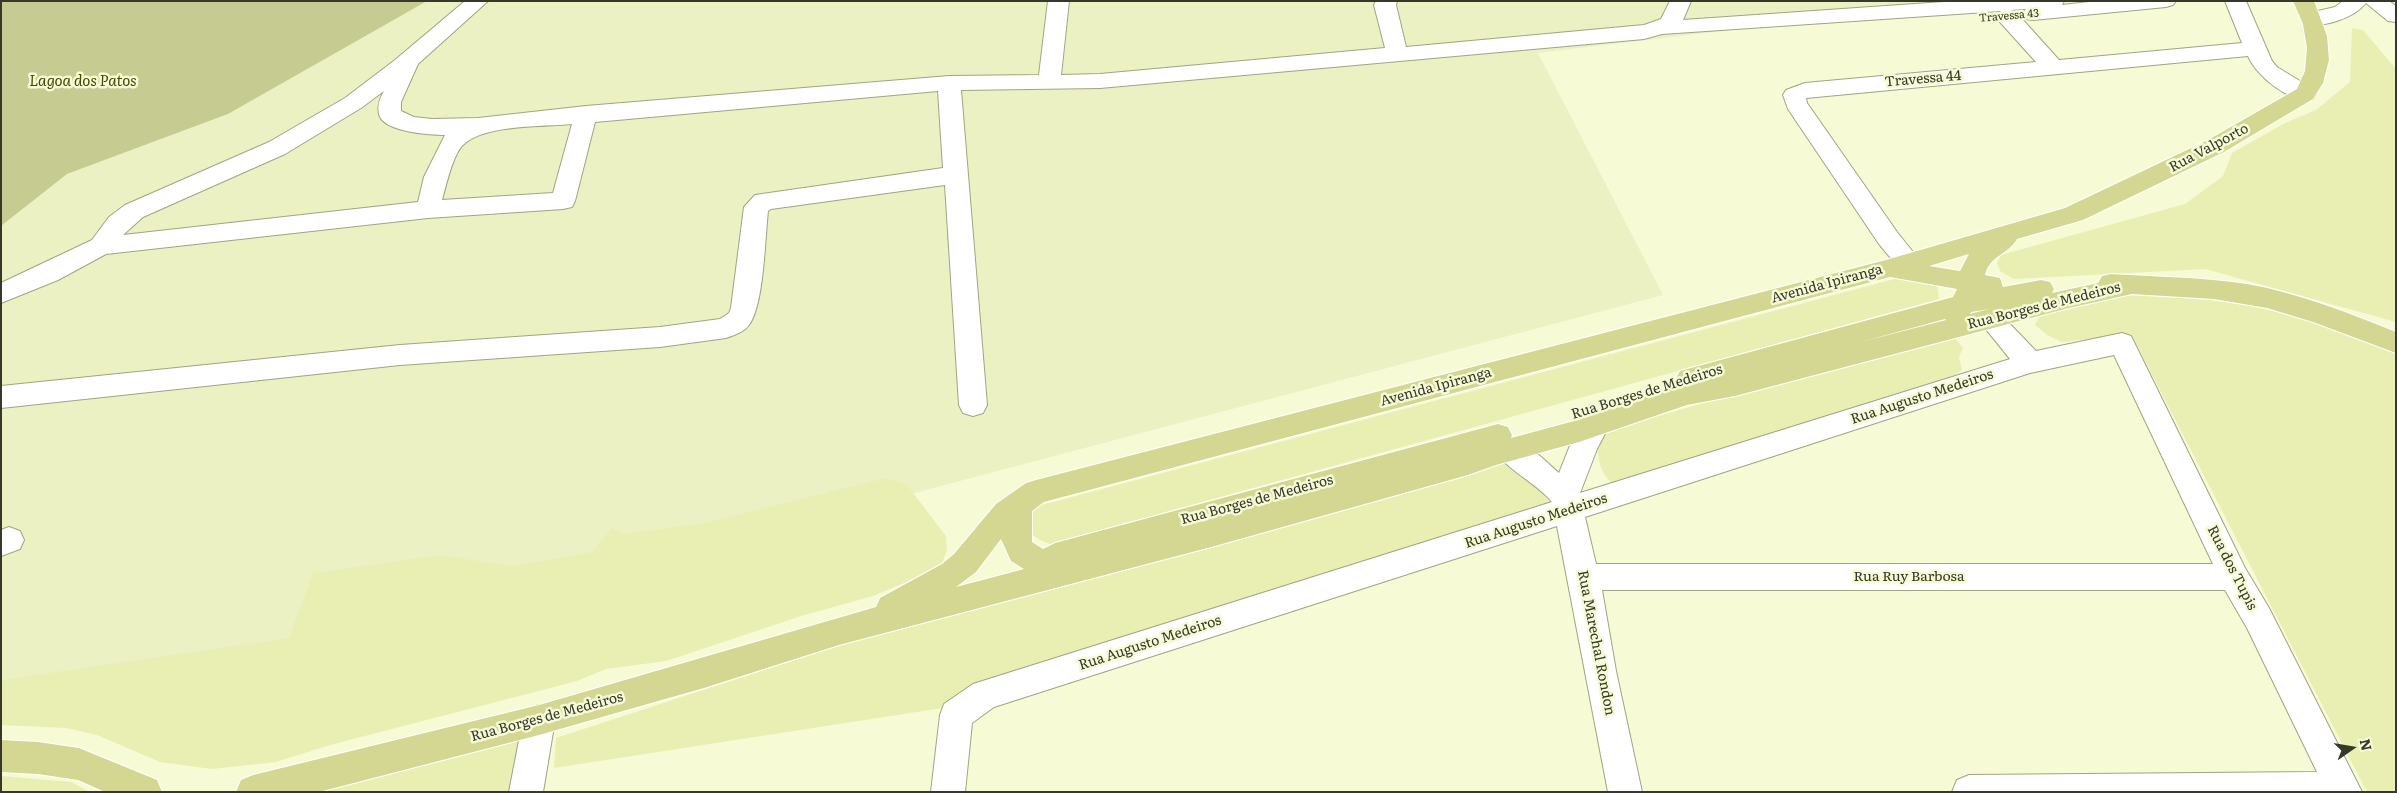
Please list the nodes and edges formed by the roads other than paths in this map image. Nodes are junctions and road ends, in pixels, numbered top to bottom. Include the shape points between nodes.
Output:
1 (478, 1) edge
2 (1058, 1) edge
3 (1387, 1) edge
4 (1681, 1) edge
5 (2054, 1) edge
6 (2166, 1) edge
7 (2235, 1) edge
8 (2357, 1) edge
9 (2375, 1) edge
10 (2308, 10) edge
11 (2007, 16) junction
12 (2396, 16) edge
13 (1663, 28) junction
14 (1852, 30) dead end
15 (2254, 49) junction
16 (1397, 54) junction
17 (409, 60) junction
18 (2053, 67) junction
19 (1049, 82) junction
20 (948, 83) junction
21 (2305, 94) junction
22 (586, 114) junction
23 (481, 125) junction
24 (955, 175) junction
25 (428, 210) junction
26 (2017, 232) junction
27 (101, 246) junction
28 (1897, 265) junction
29 (2129, 285) junction
30 (1968, 293) junction
31 (1, 294) edge
32 (1998, 328) dead end
33 (2122, 342) joint
34 (2396, 342) edge
35 (2030, 363) junction
36 (1686, 394) junction
37 (1, 397) edge
38 (973, 405) dead end
39 (1596, 424) junction
40 (1502, 452) junction
41 (1567, 503) junction
42 (1018, 504) junction
43 (1033, 562) junction
44 (1584, 577) junction
45 (2234, 577) junction
46 (891, 608) junction
47 (839, 631) junction
48 (539, 720) junction
49 (1, 756) edge
50 (2344, 790) edge
51 (145, 792) edge
52 (253, 792) edge
53 (526, 792) edge
54 (948, 792) edge
55 (1626, 792) edge
56 (1969, 792) edge

1 - 17 street
2 - 19 street
3 - 16 street via 1385,5
4 - 13 street via 1674,19
5 - 13 street
6 - 11 street, Travessa 43
7 - 15 street
8 - 10 street via 2342,12
9 - 12 street
10 - 21 main road via 2320,59 2314,81
11 - 14 street, Travessa 43
11 - 18 street
13 - 16 street
15 - 18 street, Travessa 44
15 - 21 street via 2269,72
16 - 19 street via 1100,81
17 - 23 street via 390,102 390,115 401,122 424,128
17 - 27 street via 354,102 276,148 134,211 118,223
18 - 28 street, Travessa 44 via 1804,90 1794,95 1796,104 1888,238
19 - 20 street
20 - 22 street
20 - 24 street
21 - 26 main road, Rua Valporto via 2216,146 2074,214
22 - 23 street
22 - 25 street via 563,201
23 - 25 street via 452,141 436,177
24 - 37 street via 764,201 756,207 744,308 740,319 726,328 660,337 400,355
24 - 38 street
25 - 27 street
26 - 28 main road, Avenida Ipiranga
26 - 30 main road via 1990,248 1979,259
27 - 31 street via 49,274
28 - 30 main road via 1936,275
28 - 42 main road, Avenida Ipiranga via 1036,492
29 - 30 main road, Rua Borges de Medeiros via 2105,283
29 - 34 main road via 2192,287 2248,294 2302,308
29 - 36 main road, Rua Borges de Medeiros via 1744,383
30 - 36 main road via 1955,315 1946,321 1785,363
30 - 43 main road, Rua Borges de Medeiros via 1932,314 1724,368 1574,414
32 - 35 street
33 - 35 street, Rua Augusto Medeiros
33 - 45 street, Rua dos Tupis
35 - 41 street, Rua Augusto Medeiros
36 - 39 main road, Rua Borges de Medeiros
39 - 40 main road, Rua Borges de Medeiros
39 - 41 street via 1582,448
40 - 41 street via 1532,466
40 - 43 main road via 1457,458 1340,487 1077,563
40 - 47 main road, Rua Borges de Medeiros via 1215,533
41 - 44 street, Rua Marechal Rondon
41 - 54 street, Rua Augusto Medeiros via 984,695 956,715
42 - 43 main road via 1015,539 1020,551
42 - 46 main road, Avenida Ipiranga via 994,524 965,563 953,573
43 - 46 main road, Rua Borges de Medeiros
44 - 45 street, Rua Ruy Barbosa
44 - 55 street, Rua Marechal Rondon
45 - 50 street, Rua dos Tupis via 2258,618
46 - 47 main road, Rua Borges de Medeiros
47 - 48 main road, Rua Borges de Medeiros
48 - 52 main road, Rua Borges de Medeiros
48 - 53 street
49 - 51 main road via 79,764
50 - 56 street

